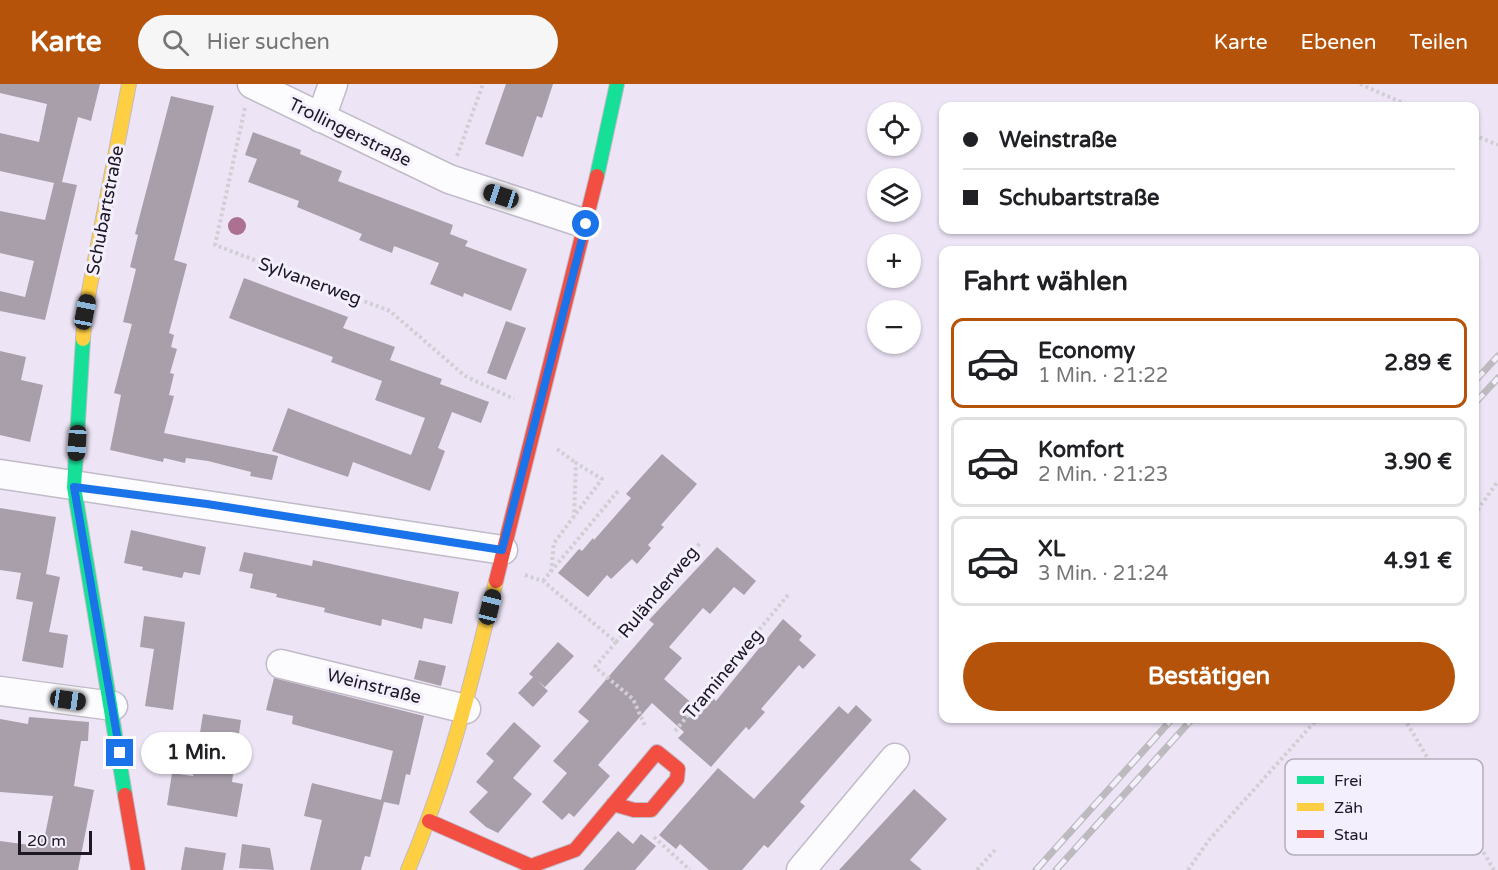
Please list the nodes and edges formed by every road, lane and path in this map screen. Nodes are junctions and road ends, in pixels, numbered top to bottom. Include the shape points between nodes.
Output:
1 (129, 84) edge
2 (333, 84) edge
3 (483, 84) edge
4 (617, 84) edge
5 (1360, 84) edge
6 (248, 95) edge
7 (1401, 102) edge
8 (321, 118) junction
9 (1479, 137) edge
10 (1498, 146) edge
11 (449, 179) junction
12 (586, 224) junction
13 (539, 411) junction
14 (0, 474) edge
15 (1498, 481) edge
16 (74, 487) junction
17 (618, 491) dead end
18 (1479, 508) edge
19 (574, 516) junction
20 (701, 542) dead end
21 (502, 550) junction
22 (551, 572) junction
23 (788, 595) dead end
24 (615, 642) junction
25 (281, 664) dead end
26 (0, 691) edge
27 (633, 699) dead end
28 (113, 706) junction
29 (466, 709) junction
30 (1313, 723) edge
31 (1407, 723) edge
32 (657, 752) junction
33 (895, 758) dead end
34 (1428, 759) edge
35 (613, 804) junction
36 (429, 821) junction
37 (659, 844) dead end
38 (995, 850) dead end
39 (1483, 851) edge
40 (138, 870) edge
41 (408, 870) edge
42 (690, 870) edge
43 (801, 870) edge
44 (977, 870) edge
45 (1188, 870) edge
46 (1494, 870) edge

1 - 16 street, Schubartstraße via 85,312
2 - 8 street
3 - 11 path
4 - 12 street
5 - 7 path
6 - 8 street, Trollingerstraße
6 - 13 path, Sylvanerweg via 215,245 390,311 465,376
8 - 11 street, Trollingerstraße
9 - 10 path
11 - 12 street, Trollingerstraße
12 - 13 street
13 - 21 street
14 - 16 street
15 - 18 path
16 - 21 street
16 - 28 street, Schubartstraße
17 - 22 path
19 - 19 path via 602,478 576,464 575,485
19 - 22 path via 554,543
20 - 24 path, Ruländerweg
21 - 29 street
22 - 24 path, Ruländerweg via 543,581
23 - 32 path, Traminerweg
24 - 27 path, Ruländerweg via 595,667
25 - 29 street, Weinstraße
26 - 28 street
28 - 40 street, Schubartstraße
29 - 36 street
30 - 45 path via 1231,814
31 - 34 path
32 - 35 street
32 - 35 street via 678,769 677,779 651,810
33 - 43 street
35 - 36 street via 574,850 531,866
36 - 41 street
37 - 42 path
38 - 44 path
39 - 46 path

